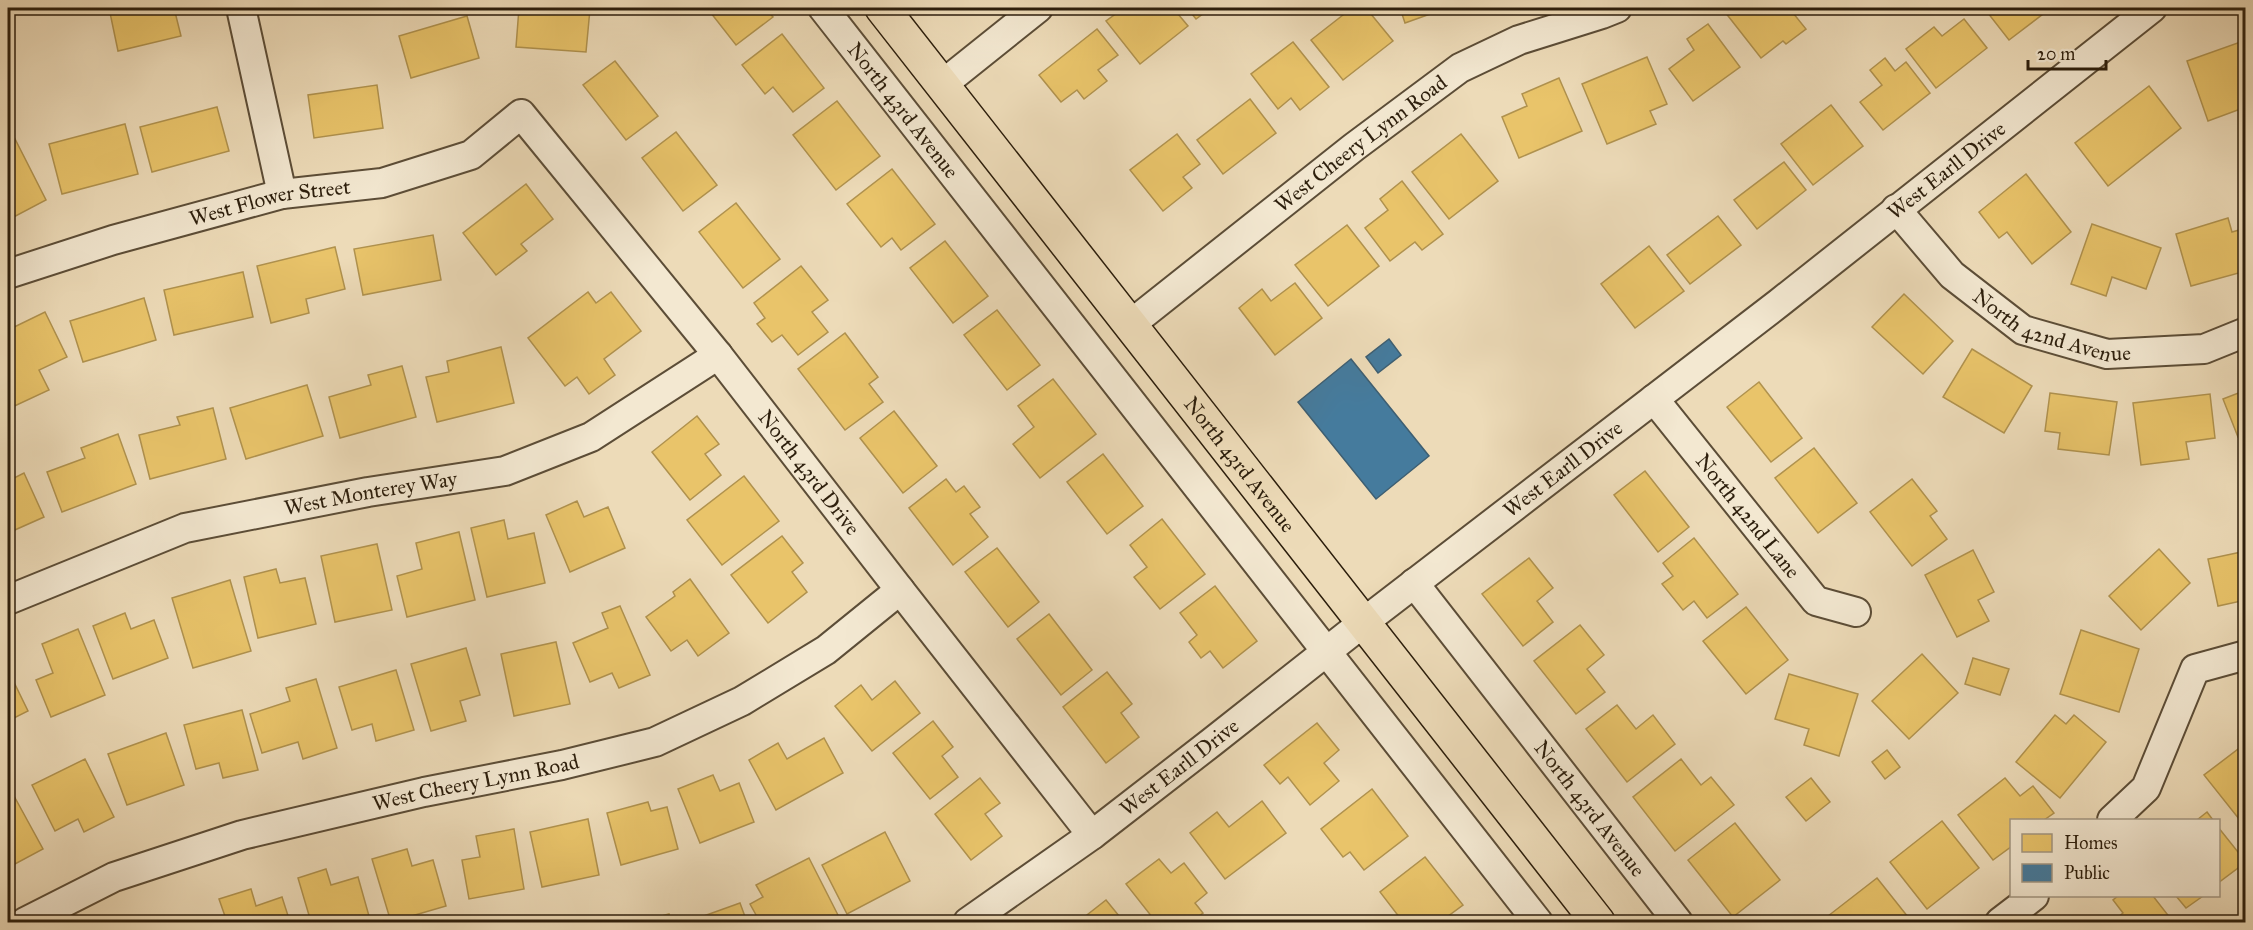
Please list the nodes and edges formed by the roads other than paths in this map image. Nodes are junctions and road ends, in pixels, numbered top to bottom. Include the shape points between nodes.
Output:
1 (241, 8) edge
2 (823, 8) edge
3 (882, 8) edge
4 (1038, 8) edge
5 (1617, 8) edge
6 (2152, 8) edge
7 (942, 84) junction
8 (521, 114) joint
9 (282, 194) junction
10 (1896, 209) junction
11 (8, 274) edge
12 (1131, 324) junction
13 (2246, 332) edge
14 (718, 355) junction
15 (1654, 399) junction
16 (1414, 583) junction
17 (900, 590) junction
18 (8, 600) edge
19 (1856, 612) dead end
20 (1364, 622) junction
21 (1327, 652) junction
22 (2246, 655) edge
23 (2113, 819) edge
24 (1092, 835) junction
25 (2033, 897) edge
26 (26, 922) edge
27 (968, 922) edge
28 (1538, 922) edge
29 (1598, 922) edge
30 (1678, 922) edge
31 (2000, 922) edge

1 - 9 street
2 - 21 street, North 43rd Avenue
3 - 7 main road, North 43rd Avenue
4 - 7 street
5 - 12 street, West Cheery Lynn Road via 1519,40 1460,68
6 - 10 street, West Earll Drive
7 - 12 main road, North 43rd Avenue
8 - 9 street, West Flower Street via 471,155 382,183
8 - 14 street, North 43rd Drive
9 - 11 street, West Flower Street via 113,240
10 - 13 street, North 42nd Avenue via 1952,275 2023,330 2107,354 2204,349
10 - 15 street, West Earll Drive
12 - 20 main road, North 43rd Avenue
14 - 17 street, North 43rd Drive
14 - 18 street, West Monterey Way via 591,437 505,471 368,492 184,528
15 - 16 street, West Earll Drive
15 - 19 street, North 42nd Lane via 1816,601
16 - 20 street, West Earll Drive
16 - 30 street, North 43rd Avenue
17 - 24 street, North 43rd Drive
17 - 26 street, West Cheery Lynn Road via 826,650 742,700 655,742 242,835 114,877
20 - 21 street, West Earll Drive
20 - 29 main road, North 43rd Avenue
21 - 24 street, West Earll Drive
21 - 28 street, North 43rd Avenue
22 - 23 street via 2195,669 2145,788
24 - 27 street, West Earll Drive
25 - 31 street

